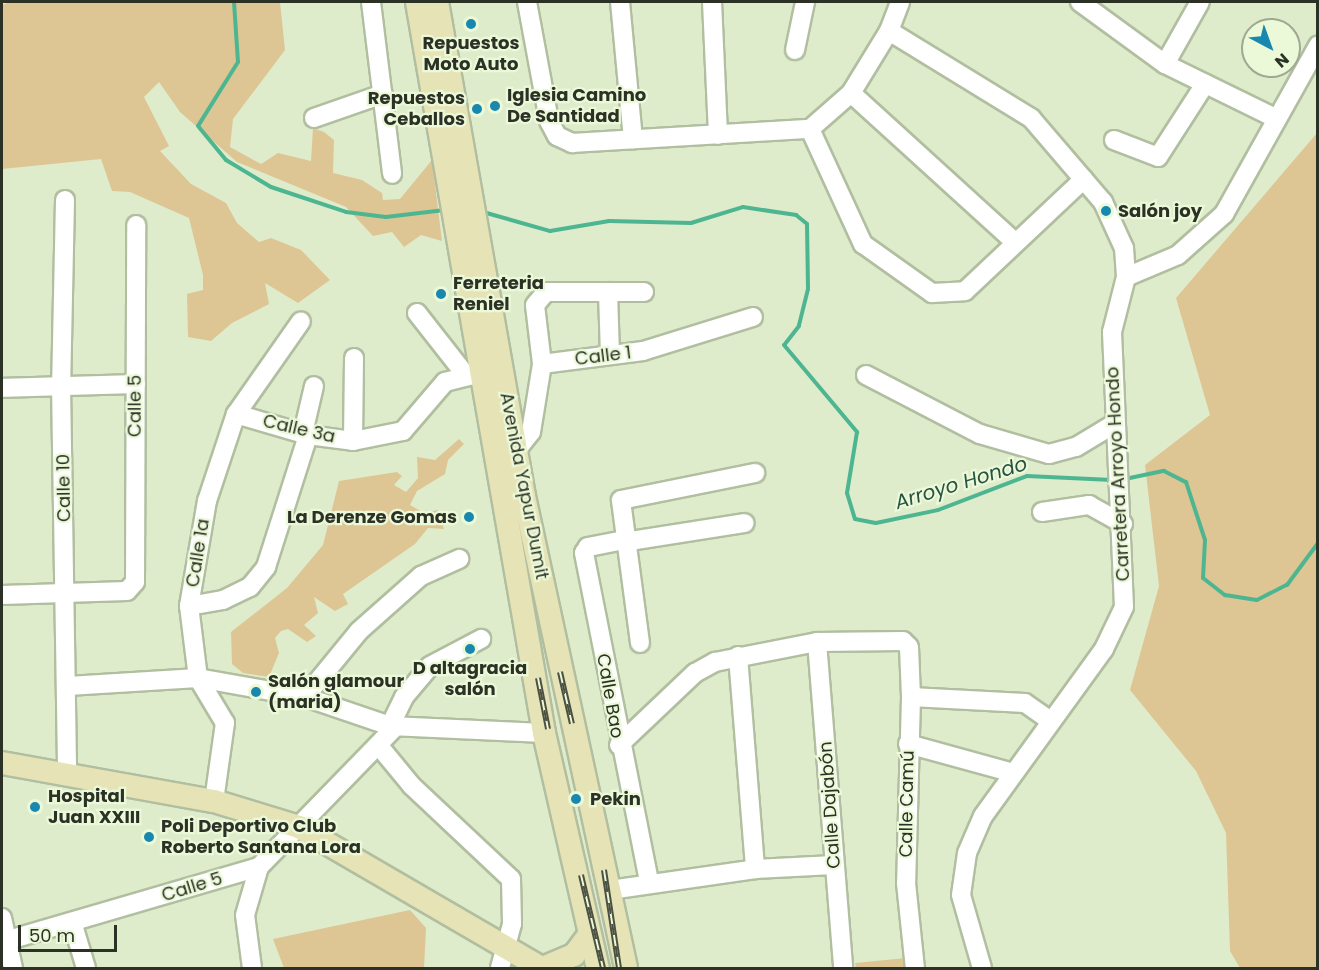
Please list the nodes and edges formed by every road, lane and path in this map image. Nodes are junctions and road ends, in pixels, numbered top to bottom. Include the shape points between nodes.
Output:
1 (371, 2) edge
2 (417, 2) edge
3 (437, 2) edge
4 (528, 2) edge
5 (620, 2) edge
6 (712, 2) edge
7 (805, 2) edge
8 (900, 2) edge
9 (1080, 2) edge
10 (1200, 2) edge
11 (889, 32) junction
12 (1317, 46) edge
13 (795, 50) dead end
14 (1165, 64) junction
15 (1205, 84) junction
16 (851, 93) junction
17 (383, 94) junction
18 (314, 118) dead end
19 (1275, 118) junction
20 (810, 129) junction
21 (718, 135) junction
22 (633, 139) junction
23 (1114, 140) dead end
24 (455, 165) junction
25 (392, 174) dead end
26 (1084, 179) junction
27 (65, 200) dead end
28 (136, 225) dead end
29 (1015, 242) junction
30 (1126, 277) junction
31 (477, 280) junction
32 (608, 292) junction
33 (644, 292) dead end
34 (417, 313) dead end
35 (753, 317) dead end
36 (301, 321) dead end
37 (610, 355) junction
38 (354, 358) dead end
39 (542, 364) junction
40 (473, 373) junction
41 (866, 375) dead end
42 (61, 384) junction
43 (135, 384) junction
44 (314, 386) dead end
45 (2, 388) edge
46 (236, 414) junction
47 (1114, 424) junction
48 (306, 434) junction
49 (353, 441) junction
50 (516, 451) junction
51 (755, 473) dead end
52 (1042, 512) dead end
53 (1123, 518) junction
54 (745, 523) dead end
55 (624, 541) junction
56 (459, 559) dead end
57 (66, 594) junction
58 (2, 595) edge
59 (189, 606) junction
60 (481, 639) dead end
61 (817, 642) junction
62 (640, 643) dead end
63 (738, 656) junction
64 (198, 678) junction
65 (68, 686) junction
66 (305, 697) junction
67 (911, 697) junction
68 (1051, 721) junction
69 (393, 726) junction
70 (544, 733) junction
71 (908, 744) junction
72 (619, 745) junction
73 (379, 746) junction
74 (2, 763) edge
75 (1013, 773) junction
76 (67, 776) junction
77 (214, 801) junction
78 (298, 827) junction
79 (834, 865) junction
80 (259, 867) junction
81 (756, 869) junction
82 (649, 881) junction
83 (610, 890) junction
84 (2, 918) edge
85 (73, 925) junction
86 (590, 934) junction
87 (4, 942) edge
88 (504, 958) edge
89 (13, 969) edge
90 (86, 969) edge
91 (252, 969) edge
92 (542, 969) edge
93 (598, 969) edge
94 (626, 969) edge
95 (843, 969) edge
96 (915, 969) edge
97 (981, 969) edge

1 - 17 street
2 - 24 main road, Avenida Yapur Dumit
3 - 24 main road, Avenida Yapur Dumit
4 - 22 street via 549,121 557,136 572,143
5 - 22 street
6 - 21 street
7 - 13 street
8 - 11 street
9 - 14 street
10 - 14 street
11 - 16 street
11 - 26 street, Carretera Arroyo Hondo via 1031,118
12 - 19 street
14 - 15 street
15 - 19 street
15 - 23 street via 1158,157
16 - 20 street
16 - 29 street
17 - 18 street
17 - 25 street
19 - 30 street via 1224,214 1178,255
20 - 21 street
20 - 29 street via 863,244 932,293 965,291
21 - 22 street
24 - 31 main road, Avenida Yapur Dumit
26 - 29 street
26 - 30 street, Carretera Arroyo Hondo via 1103,202 1124,248
27 - 42 street, Calle 10
28 - 43 street, Calle 5
30 - 47 street, Carretera Arroyo Hondo via 1112,332
31 - 40 main road, Avenida Yapur Dumit
31 - 50 main road, Avenida Yapur Dumit
32 - 33 street
32 - 37 street
32 - 39 street via 546,292 539,297 535,306
34 - 40 street
35 - 37 street, Calle 1 via 643,351
36 - 46 street, Calle 1a
37 - 39 street, Calle 1
38 - 49 street
39 - 50 street via 531,432
40 - 49 street, Calle 3a via 423,402 403,430
40 - 70 main road, Avenida Yapur Dumit
41 - 47 street via 980,434 1049,454 1076,447
42 - 43 street
42 - 45 street
42 - 57 street, Calle 10
43 - 57 street, Calle 5 via 132,587
44 - 48 street
46 - 48 street, Calle 3a
46 - 59 street, Calle 1a via 207,501
47 - 53 street, Carretera Arroyo Hondo
48 - 49 street, Calle 3a
48 - 59 street via 266,567 250,587 223,600
50 - 83 main road, Avenida Yapur Dumit
51 - 55 street via 625,498 619,505
52 - 53 street via 1089,505
53 - 68 street, Carretera Arroyo Hondo via 1124,607 1104,649
54 - 55 street, Calle Bao
55 - 62 street
55 - 72 street, Calle Bao via 588,547 584,554
56 - 66 street via 421,576 359,632
57 - 58 street
57 - 65 street, Calle 10
59 - 64 street, Calle 1a
60 - 69 street, Calle 5 via 430,666 404,697
61 - 63 street
61 - 67 street, Calle Camú via 903,641 909,647
61 - 79 street, Calle Dajabón
63 - 72 street via 695,673
63 - 81 street
64 - 65 street
64 - 66 street
64 - 77 street, Calle 1a via 225,723
65 - 76 street, Calle 10
66 - 69 street
67 - 68 street via 1025,703
67 - 71 street, Calle Camú
68 - 75 street, Carretera Arroyo Hondo
69 - 70 street
69 - 73 street, Calle 5
70 - 86 main road, Avenida Yapur Dumit
71 - 75 street
71 - 96 street, Calle Camú via 906,883
72 - 82 street, Calle Bao
73 - 78 street, Calle 5
73 - 88 street via 412,786 505,868 514,895
74 - 76 main road
75 - 97 street, Carretera Arroyo Hondo via 967,853 961,895
76 - 77 main road
77 - 78 main road
78 - 80 street, Calle 5
78 - 88 main road
79 - 81 street
79 - 95 street, Calle Dajabón
80 - 85 street, Calle 5
80 - 91 street via 245,915
81 - 82 street
82 - 83 street
83 - 94 main road, Avenida Yapur Dumit
84 - 87 street
85 - 87 street, Calle 5
85 - 90 street
86 - 92 main road via 574,955
86 - 93 main road, Avenida Yapur Dumit
87 - 89 street
88 - 92 main road

